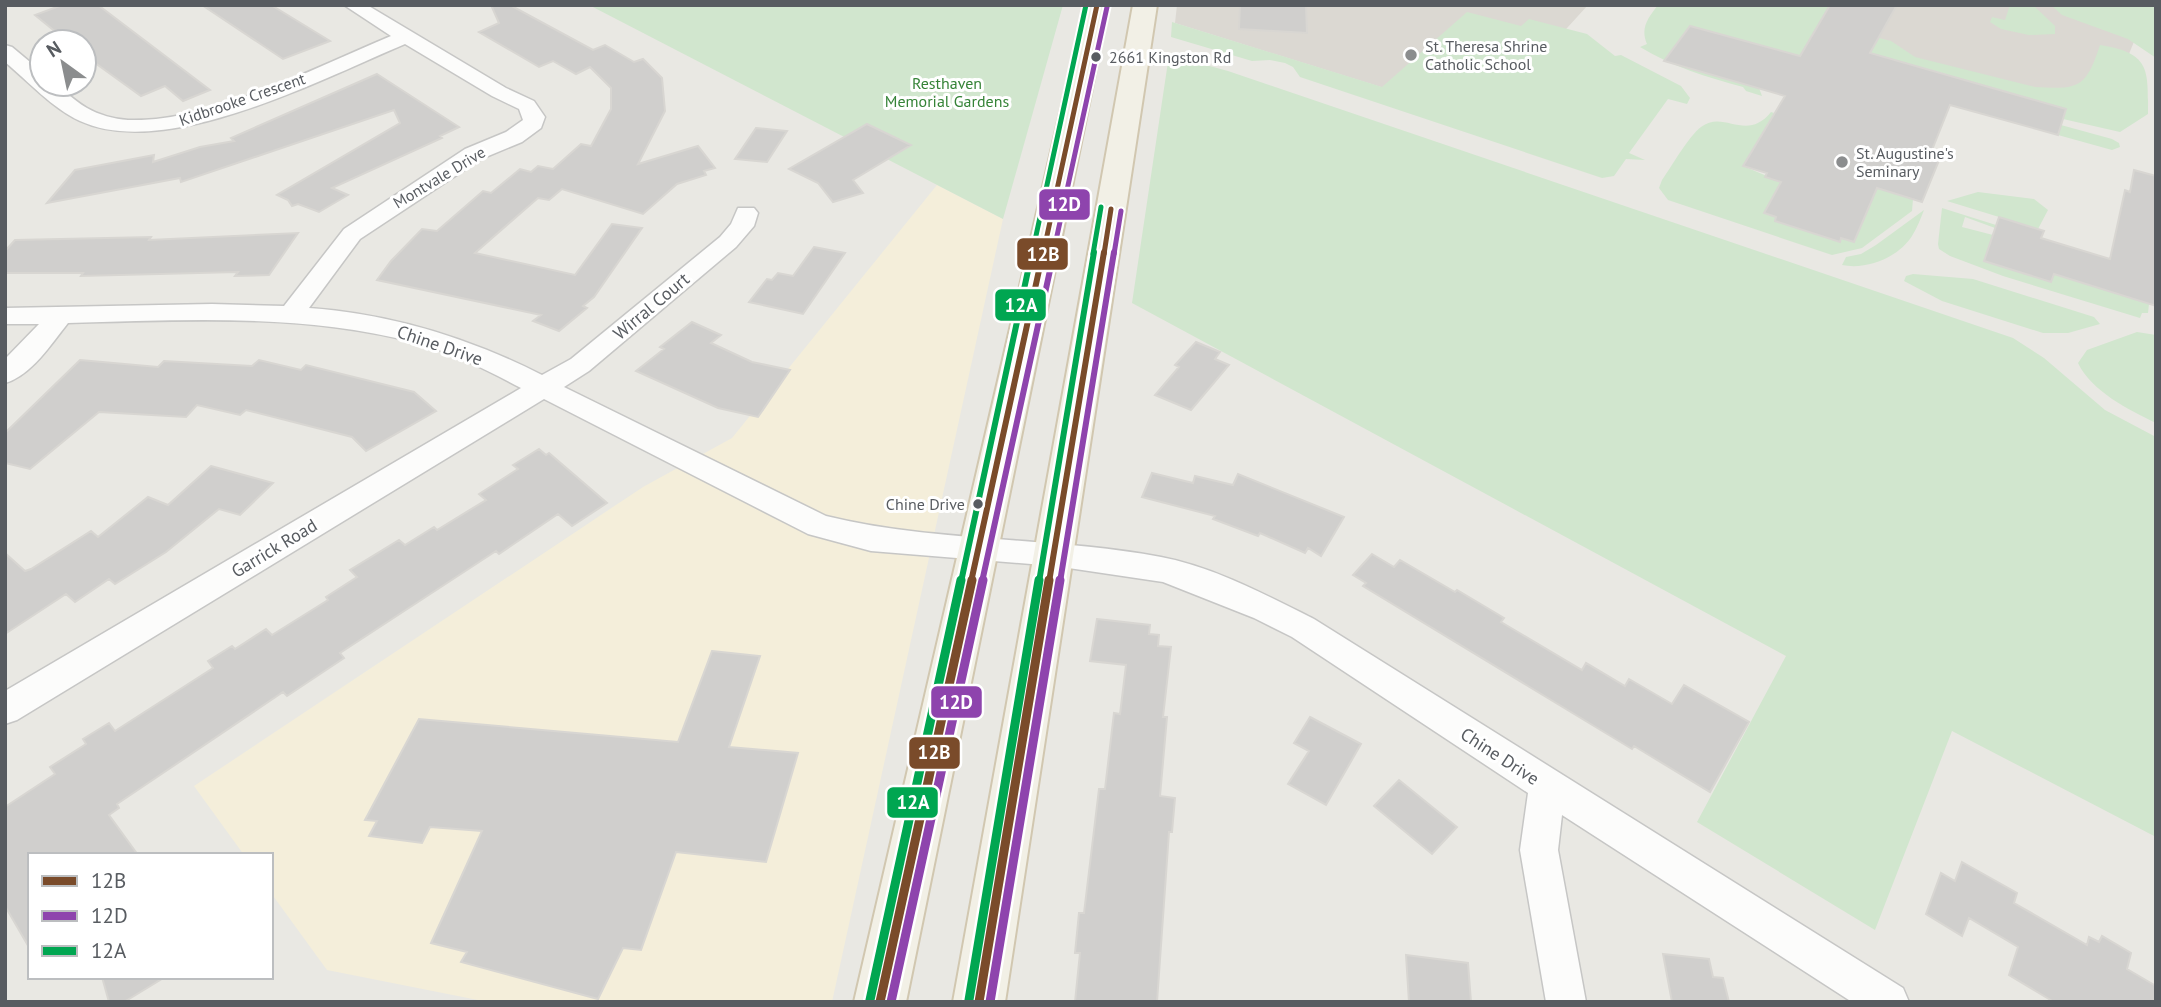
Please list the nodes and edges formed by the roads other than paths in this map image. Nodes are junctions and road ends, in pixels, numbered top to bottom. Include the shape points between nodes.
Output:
1 (353, 5) edge
2 (1097, 5) edge
3 (1145, 5) edge
4 (404, 37) junction
5 (5, 51) edge
6 (28, 72) edge
7 (60, 98) edge
8 (746, 213) dead end
9 (292, 313) junction
10 (61, 315) junction
11 (5, 316) edge
12 (5, 374) edge
13 (542, 386) junction
14 (979, 547) junction
15 (1055, 554) junction
16 (5, 709) edge
17 (1547, 786) junction
18 (880, 1002) edge
19 (979, 1002) edge
20 (1566, 1002) edge
21 (1889, 1002) edge

1 - 4 street, Montvale Drive
2 - 14 main road
3 - 15 main road
4 - 7 street, Kidbrooke Crescent via 237,104 176,123 149,127 97,121
4 - 9 street, Montvale Drive via 527,105 533,122 514,137 473,154 352,233
5 - 6 street, Kidbrooke Crescent
8 - 13 street, Wirral Court via 742,226 727,242 580,365
9 - 10 street, Chine Drive
9 - 13 street, Chine Drive via 420,335
10 - 11 street, Chine Drive
10 - 12 street
13 - 14 street, Chine Drive via 819,526 871,539
13 - 16 street, Garrick Road
14 - 15 street, Chine Drive
14 - 18 main road
15 - 17 street, Chine Drive via 1163,570 1265,609 1303,628
15 - 19 main road
17 - 20 street via 1539,850
17 - 21 street, Chine Drive

